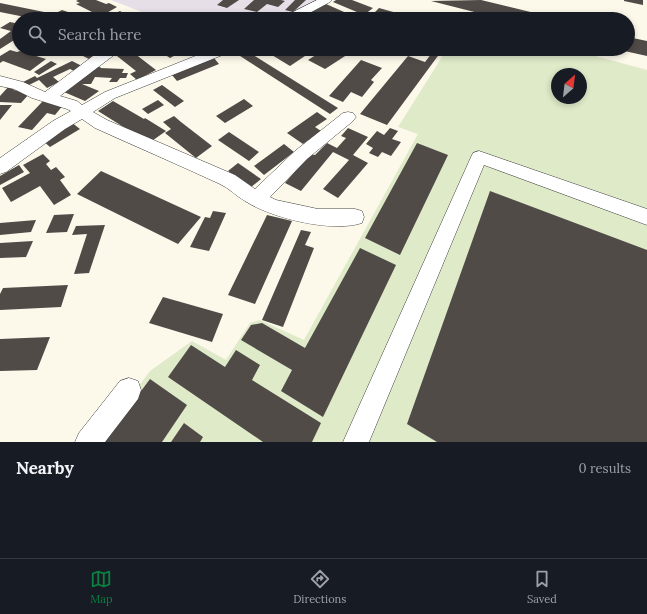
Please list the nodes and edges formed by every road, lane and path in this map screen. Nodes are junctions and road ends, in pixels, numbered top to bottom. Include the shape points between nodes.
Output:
1 (326, 0) edge
2 (303, 12) edge
3 (103, 56) edge
4 (207, 56) edge
5 (0, 81) edge
6 (48, 98) junction
7 (81, 110) junction
8 (348, 118) dead end
9 (0, 167) edge
10 (257, 199) junction
11 (355, 217) dead end
12 (647, 217) edge
13 (129, 390) dead end
14 (88, 442) edge
15 (356, 442) edge

1 - 2 street
3 - 6 street
4 - 7 street via 136,84
5 - 6 street via 18,85
6 - 7 street
7 - 9 street
7 - 10 street via 102,124 137,141 229,180
8 - 10 street via 301,155
10 - 11 street via 273,207 318,217
12 - 15 street via 479,157
13 - 14 street

